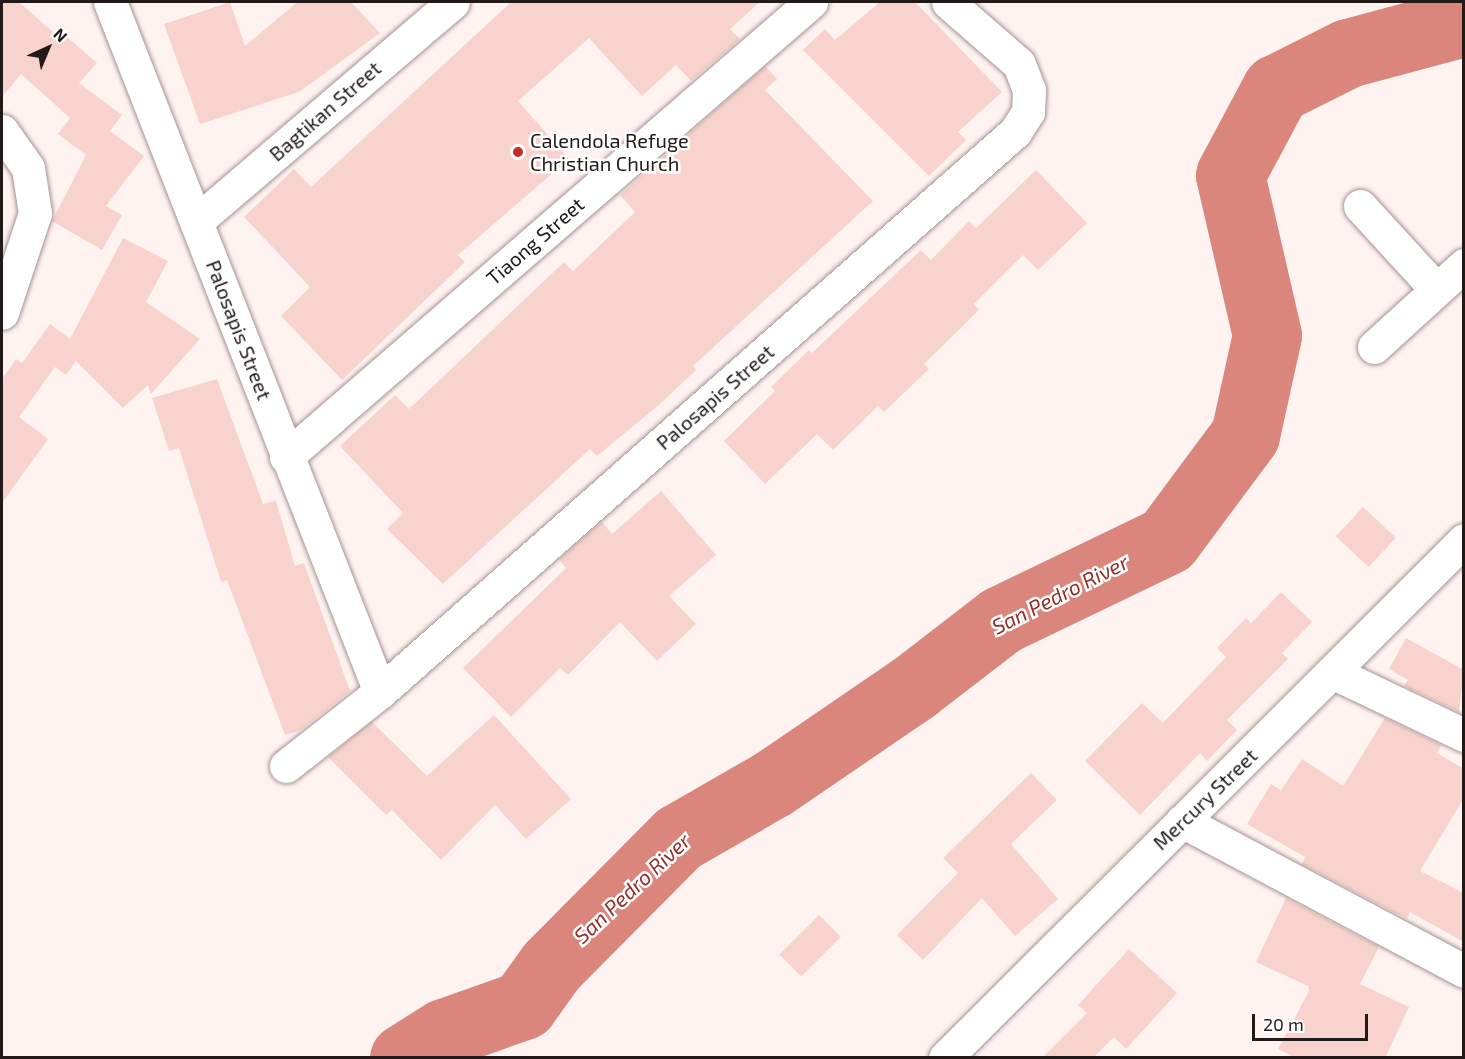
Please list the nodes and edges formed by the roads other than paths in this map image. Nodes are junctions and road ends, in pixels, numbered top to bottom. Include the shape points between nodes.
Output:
1 (110, 2) edge
2 (453, 2) edge
3 (811, 2) edge
4 (948, 2) edge
5 (2, 131) edge
6 (1360, 206) dead end
7 (198, 220) junction
8 (1464, 265) edge
9 (1436, 290) junction
10 (2, 313) edge
11 (1374, 347) dead end
12 (286, 457) junction
13 (1464, 540) edge
14 (1334, 673) junction
15 (380, 692) junction
16 (1464, 735) edge
17 (286, 766) dead end
18 (1182, 821) junction
19 (1464, 971) edge
20 (945, 1058) edge

1 - 7 street, Palosapis Street
2 - 7 street, Bagtikan Street
3 - 12 street, Tiaong Street
4 - 15 street, Palosapis Street via 1019,64 1029,90 1028,112 1015,132
5 - 10 street via 28,168 35,213
6 - 9 street
7 - 12 street, Palosapis Street
8 - 9 street
9 - 11 street
12 - 15 street, Palosapis Street
13 - 14 street, Mercury Street
14 - 16 street
14 - 18 street, Mercury Street
15 - 17 street, Palosapis Street
18 - 19 street
18 - 20 street, Mercury Street

